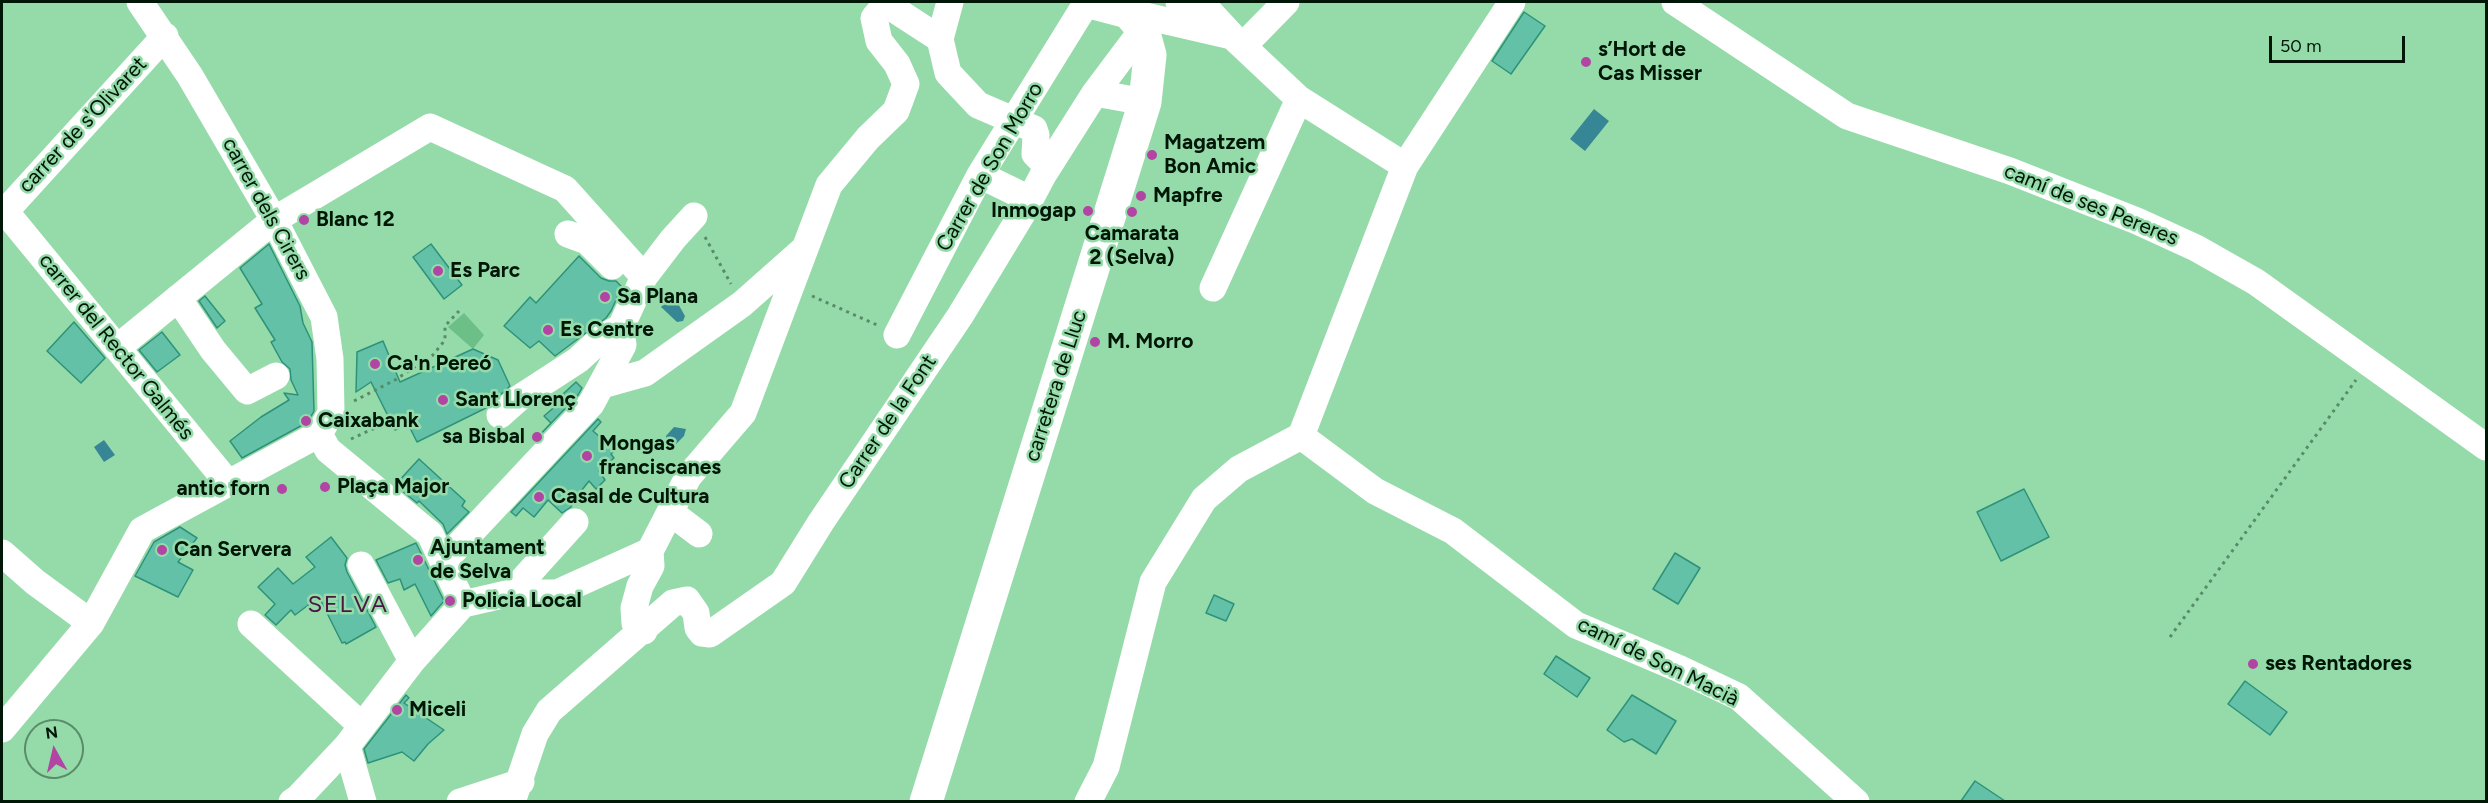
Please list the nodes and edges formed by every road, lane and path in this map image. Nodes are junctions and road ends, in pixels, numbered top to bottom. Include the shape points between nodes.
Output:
1 (140, 2) edge
2 (950, 2) edge
3 (1088, 2) edge
4 (1182, 2) edge
5 (1286, 2) edge
6 (1512, 2) edge
7 (1675, 2) edge
8 (884, 3) edge
9 (1136, 20) junction
10 (165, 36) junction
11 (940, 39) junction
12 (1238, 40) junction
13 (1095, 93) junction
14 (1299, 99) junction
15 (1145, 102) junction
16 (1013, 122) junction
17 (1405, 166) junction
18 (1048, 167) junction
19 (980, 175) junction
20 (1019, 194) dead end
21 (3, 213) edge
22 (694, 216) joint
23 (274, 220) junction
24 (568, 234) dead end
25 (806, 248) junction
26 (641, 285) junction
27 (791, 287) junction
28 (1213, 288) dead end
29 (178, 298) junction
30 (742, 304) junction
31 (459, 311) dead end
32 (621, 327) junction
33 (897, 335) joint
34 (117, 348) junction
35 (2368, 364) junction
36 (276, 376) dead end
37 (602, 386) junction
38 (500, 415) dead end
39 (390, 421) dead end
40 (326, 432) junction
41 (1301, 436) junction
42 (2487, 447) edge
43 (228, 483) junction
44 (670, 512) junction
45 (575, 522) dead end
46 (699, 534) dead end
47 (650, 551) junction
48 (2, 553) edge
49 (443, 562) junction
50 (361, 565) dead end
51 (511, 592) junction
52 (463, 604) junction
53 (91, 623) junction
54 (251, 624) dead end
55 (644, 631) junction
56 (2170, 637) dead end
57 (411, 662) junction
58 (2, 729) edge
59 (354, 736) junction
60 (516, 791) edge
61 (292, 801) edge
62 (363, 801) edge
63 (460, 801) edge
64 (926, 801) edge
65 (1088, 801) edge
66 (1856, 801) edge

1 - 10 street, carrer dels Cirers
2 - 11 street
3 - 9 main road
3 - 16 street, Carrer de Son Morro
4 - 12 street via 1208,9
5 - 12 street
6 - 17 street
7 - 35 street, camí de ses Pereres via 1846,116 2010,171 2196,248 2256,282
8 - 11 street
8 - 25 street via 874,18 879,41 897,64 906,84 896,111 829,185
9 - 12 street
9 - 13 street, Carrer de la Font
9 - 15 main road, carretera de Lluc via 1150,55
10 - 21 street, carrer de s'Olivaret
10 - 23 street, carrer dels Cirers
11 - 16 street via 948,73 978,105
12 - 14 street
13 - 15 street
13 - 18 street, Carrer de la Font
14 - 17 street
14 - 28 street
15 - 64 main road, carretera de Lluc
16 - 18 street via 1034,129 1035,153
16 - 19 street, Carrer de Son Morro
17 - 41 street
18 - 55 street, Carrer de la Font via 960,316 783,583 710,634 698,628 696,613 687,600 673,603
19 - 20 street
19 - 33 street, Carrer de Son Morro
21 - 34 street, carrer del Rector Galmés
22 - 26 street
22 - 30 path
23 - 26 street via 430,127 565,189
23 - 29 street
23 - 40 street, carrer dels Cirers via 324,317 330,359
24 - 26 street via 587,241
25 - 27 street
25 - 30 street
26 - 32 street
27 - 33 path
27 - 44 street via 743,413 688,477
29 - 34 street
29 - 36 street via 247,391
30 - 37 street via 645,373
31 - 40 path via 445,326 445,339 433,355
32 - 37 street via 623,345
32 - 38 street
34 - 43 street, carrer del Rector Galmés
35 - 42 street, camí de ses Pereres
35 - 56 path
37 - 49 street via 579,417
39 - 40 path
40 - 43 street
40 - 49 street via 430,534
41 - 65 street via 1239,469 1204,499 1153,582 1106,767
41 - 66 street, camí de Son Macià via 1375,491 1453,531 1576,625 1739,697
43 - 53 street via 142,530
44 - 46 street
44 - 47 street
45 - 51 street
47 - 51 street via 558,593
47 - 55 street via 651,566 634,608 635,623
48 - 53 street
49 - 52 street
50 - 57 street
51 - 52 street
52 - 57 street
53 - 58 street
54 - 59 street
55 - 60 street via 549,711 535,734
57 - 59 street
59 - 61 street
59 - 62 street
60 - 63 street

